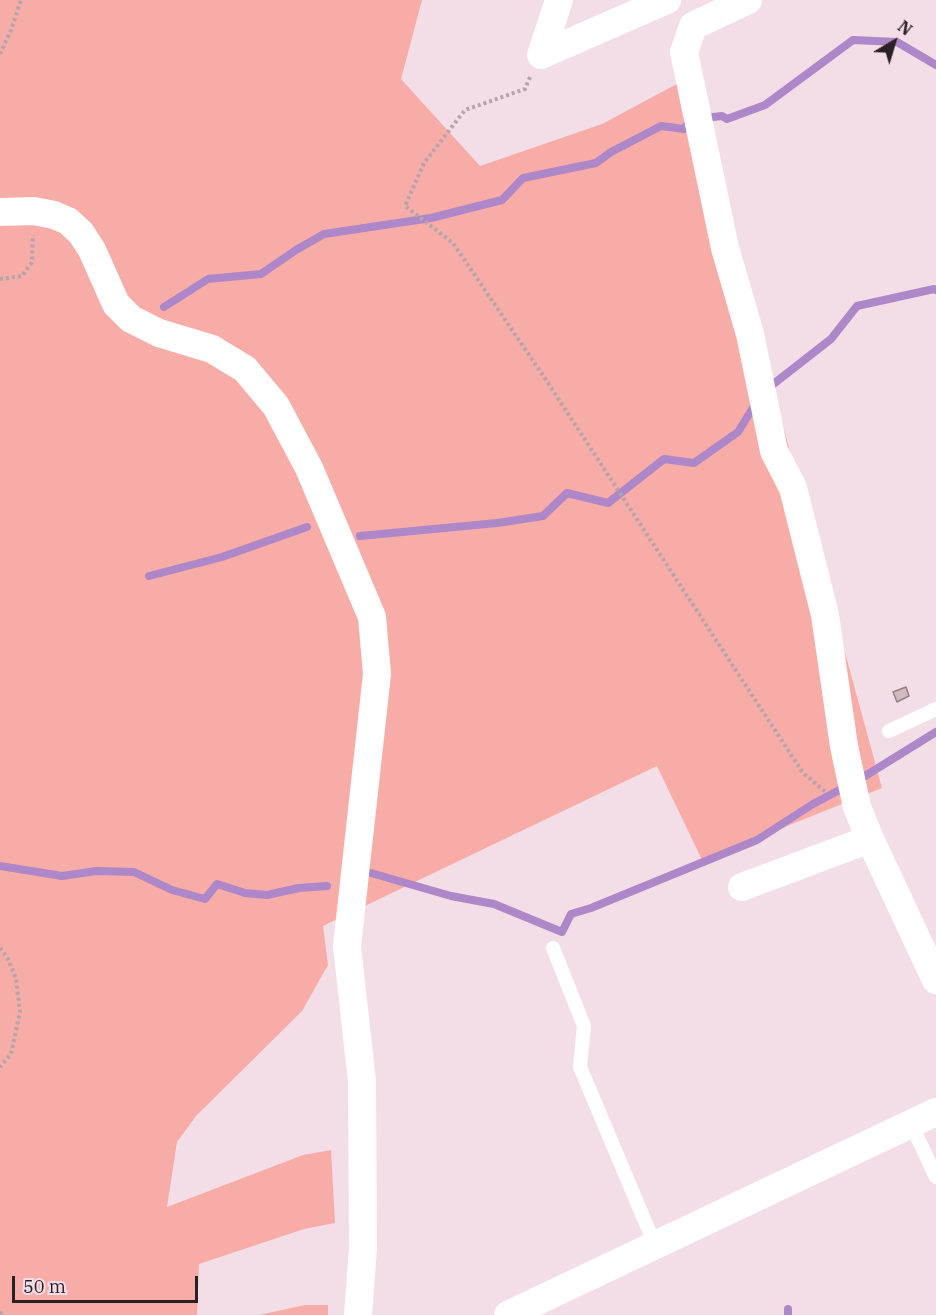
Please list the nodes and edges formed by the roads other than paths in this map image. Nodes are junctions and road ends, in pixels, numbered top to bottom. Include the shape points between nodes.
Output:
1 (559, 0) edge
2 (667, 0) edge
3 (748, 0) edge
4 (0, 212) edge
5 (936, 709) edge
6 (890, 731) dead end
7 (870, 839) junction
8 (742, 887) dead end
9 (553, 948) dead end
10 (936, 981) edge
11 (936, 1112) edge
12 (911, 1124) junction
13 (936, 1177) edge
14 (655, 1245) junction
15 (358, 1315) edge
16 (508, 1315) edge

1 - 2 street via 541,55
3 - 7 street via 693,26 684,52 725,248 750,334 774,452 792,488 825,615 844,746 857,807
4 - 15 street via 34,211 68,221 92,250 116,304 131,319 159,333 212,349 245,369 276,406 309,468 372,617 377,674 347,946 362,1082 363,1248
5 - 6 lane
7 - 8 street
7 - 10 street
9 - 14 lane via 584,1026 580,1067
11 - 12 street
12 - 13 lane
12 - 14 street
14 - 16 street

